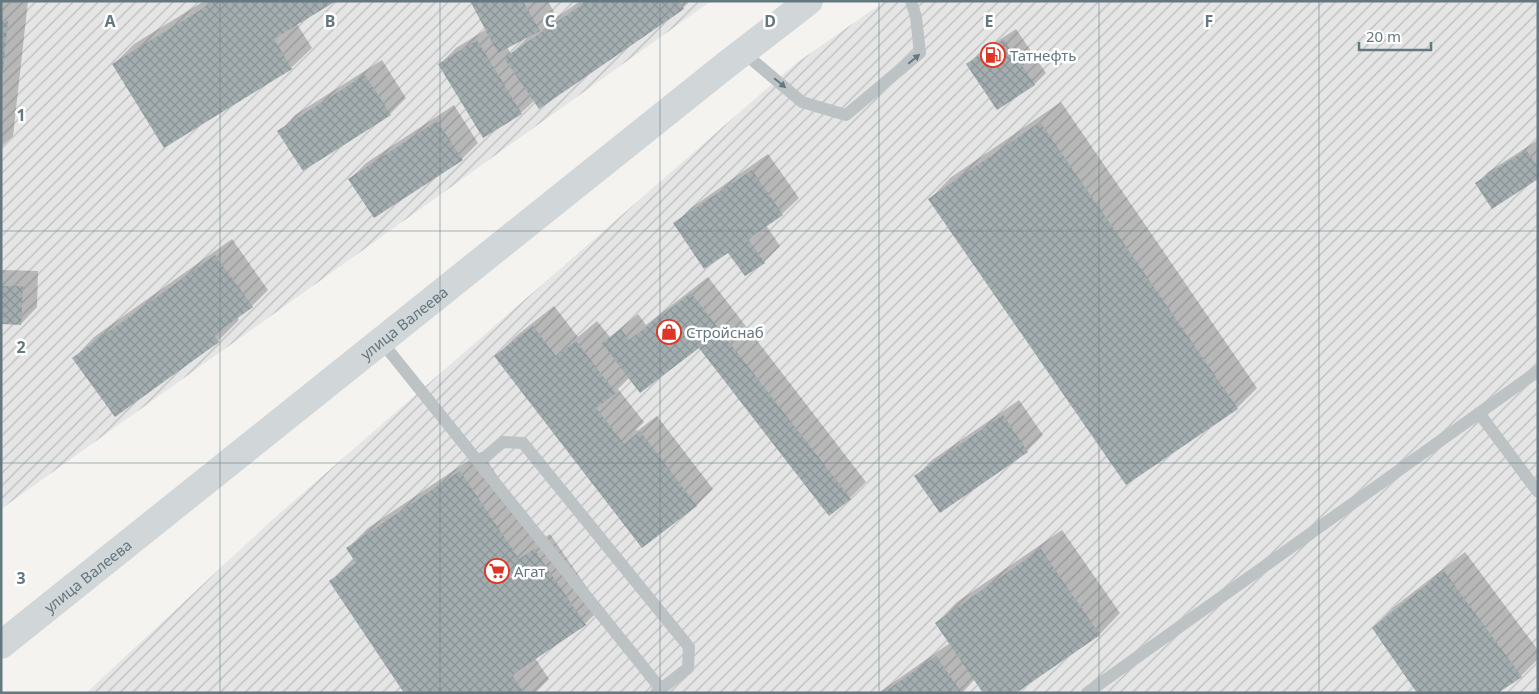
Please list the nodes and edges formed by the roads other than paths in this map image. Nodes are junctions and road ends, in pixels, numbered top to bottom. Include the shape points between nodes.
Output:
1 (809, 1) edge
2 (911, 1) edge
3 (743, 52) junction
4 (381, 341) junction
5 (1538, 371) edge
6 (1479, 413) junction
7 (479, 462) junction
8 (1538, 492) edge
9 (1, 645) edge
10 (659, 691) edge
11 (1087, 693) edge

1 - 3 main road, улица Валеева
3 -> 2 lane via 802,102 846,115 920,53
3 - 4 main road, улица Валеева
4 - 7 lane
4 - 9 main road, улица Валеева
5 - 6 lane
6 - 8 lane
6 - 11 lane
7 - 10 lane
7 - 10 lane via 503,442 523,442 689,647 688,668

